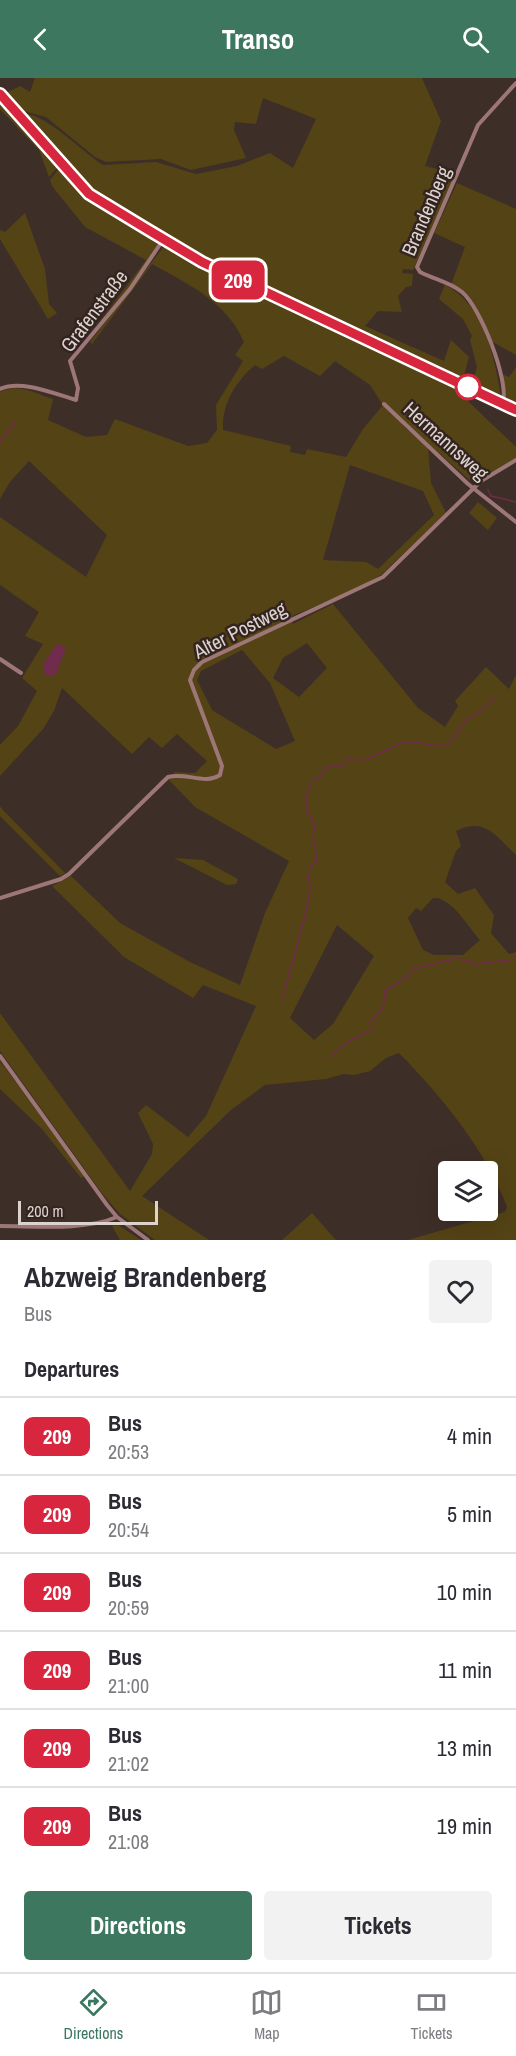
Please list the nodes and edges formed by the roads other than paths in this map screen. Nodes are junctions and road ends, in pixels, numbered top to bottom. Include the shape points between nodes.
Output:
1 (516, 83) edge
2 (0, 94) edge
3 (164, 240) junction
4 (0, 389) edge
5 (503, 403) junction
6 (384, 404) dead end
7 (516, 410) edge
8 (516, 460) edge
9 (474, 487) junction
10 (516, 522) edge
11 (0, 659) edge
12 (21, 673) dead end
13 (0, 898) edge
14 (0, 1056) edge
15 (117, 1217) junction
16 (0, 1226) edge
17 (148, 1240) edge

1 - 5 street, Brandenberg via 478,125 417,267 469,298 499,369
2 - 3 street via 89,194
3 - 4 street, Grafenstraße via 130,290 70,361 78,388 76,400 19,386
3 - 5 street via 261,291
5 - 7 street
6 - 9 street, Hermannsweg
8 - 9 street, Alter Postweg
9 - 10 street, Hermannsweg
9 - 13 street, Alter Postweg via 383,577 202,662 194,670 190,680 222,766 220,775 211,779 184,774 168,777 69,874
11 - 12 street
14 - 15 street
15 - 16 street via 87,1224
15 - 17 street

